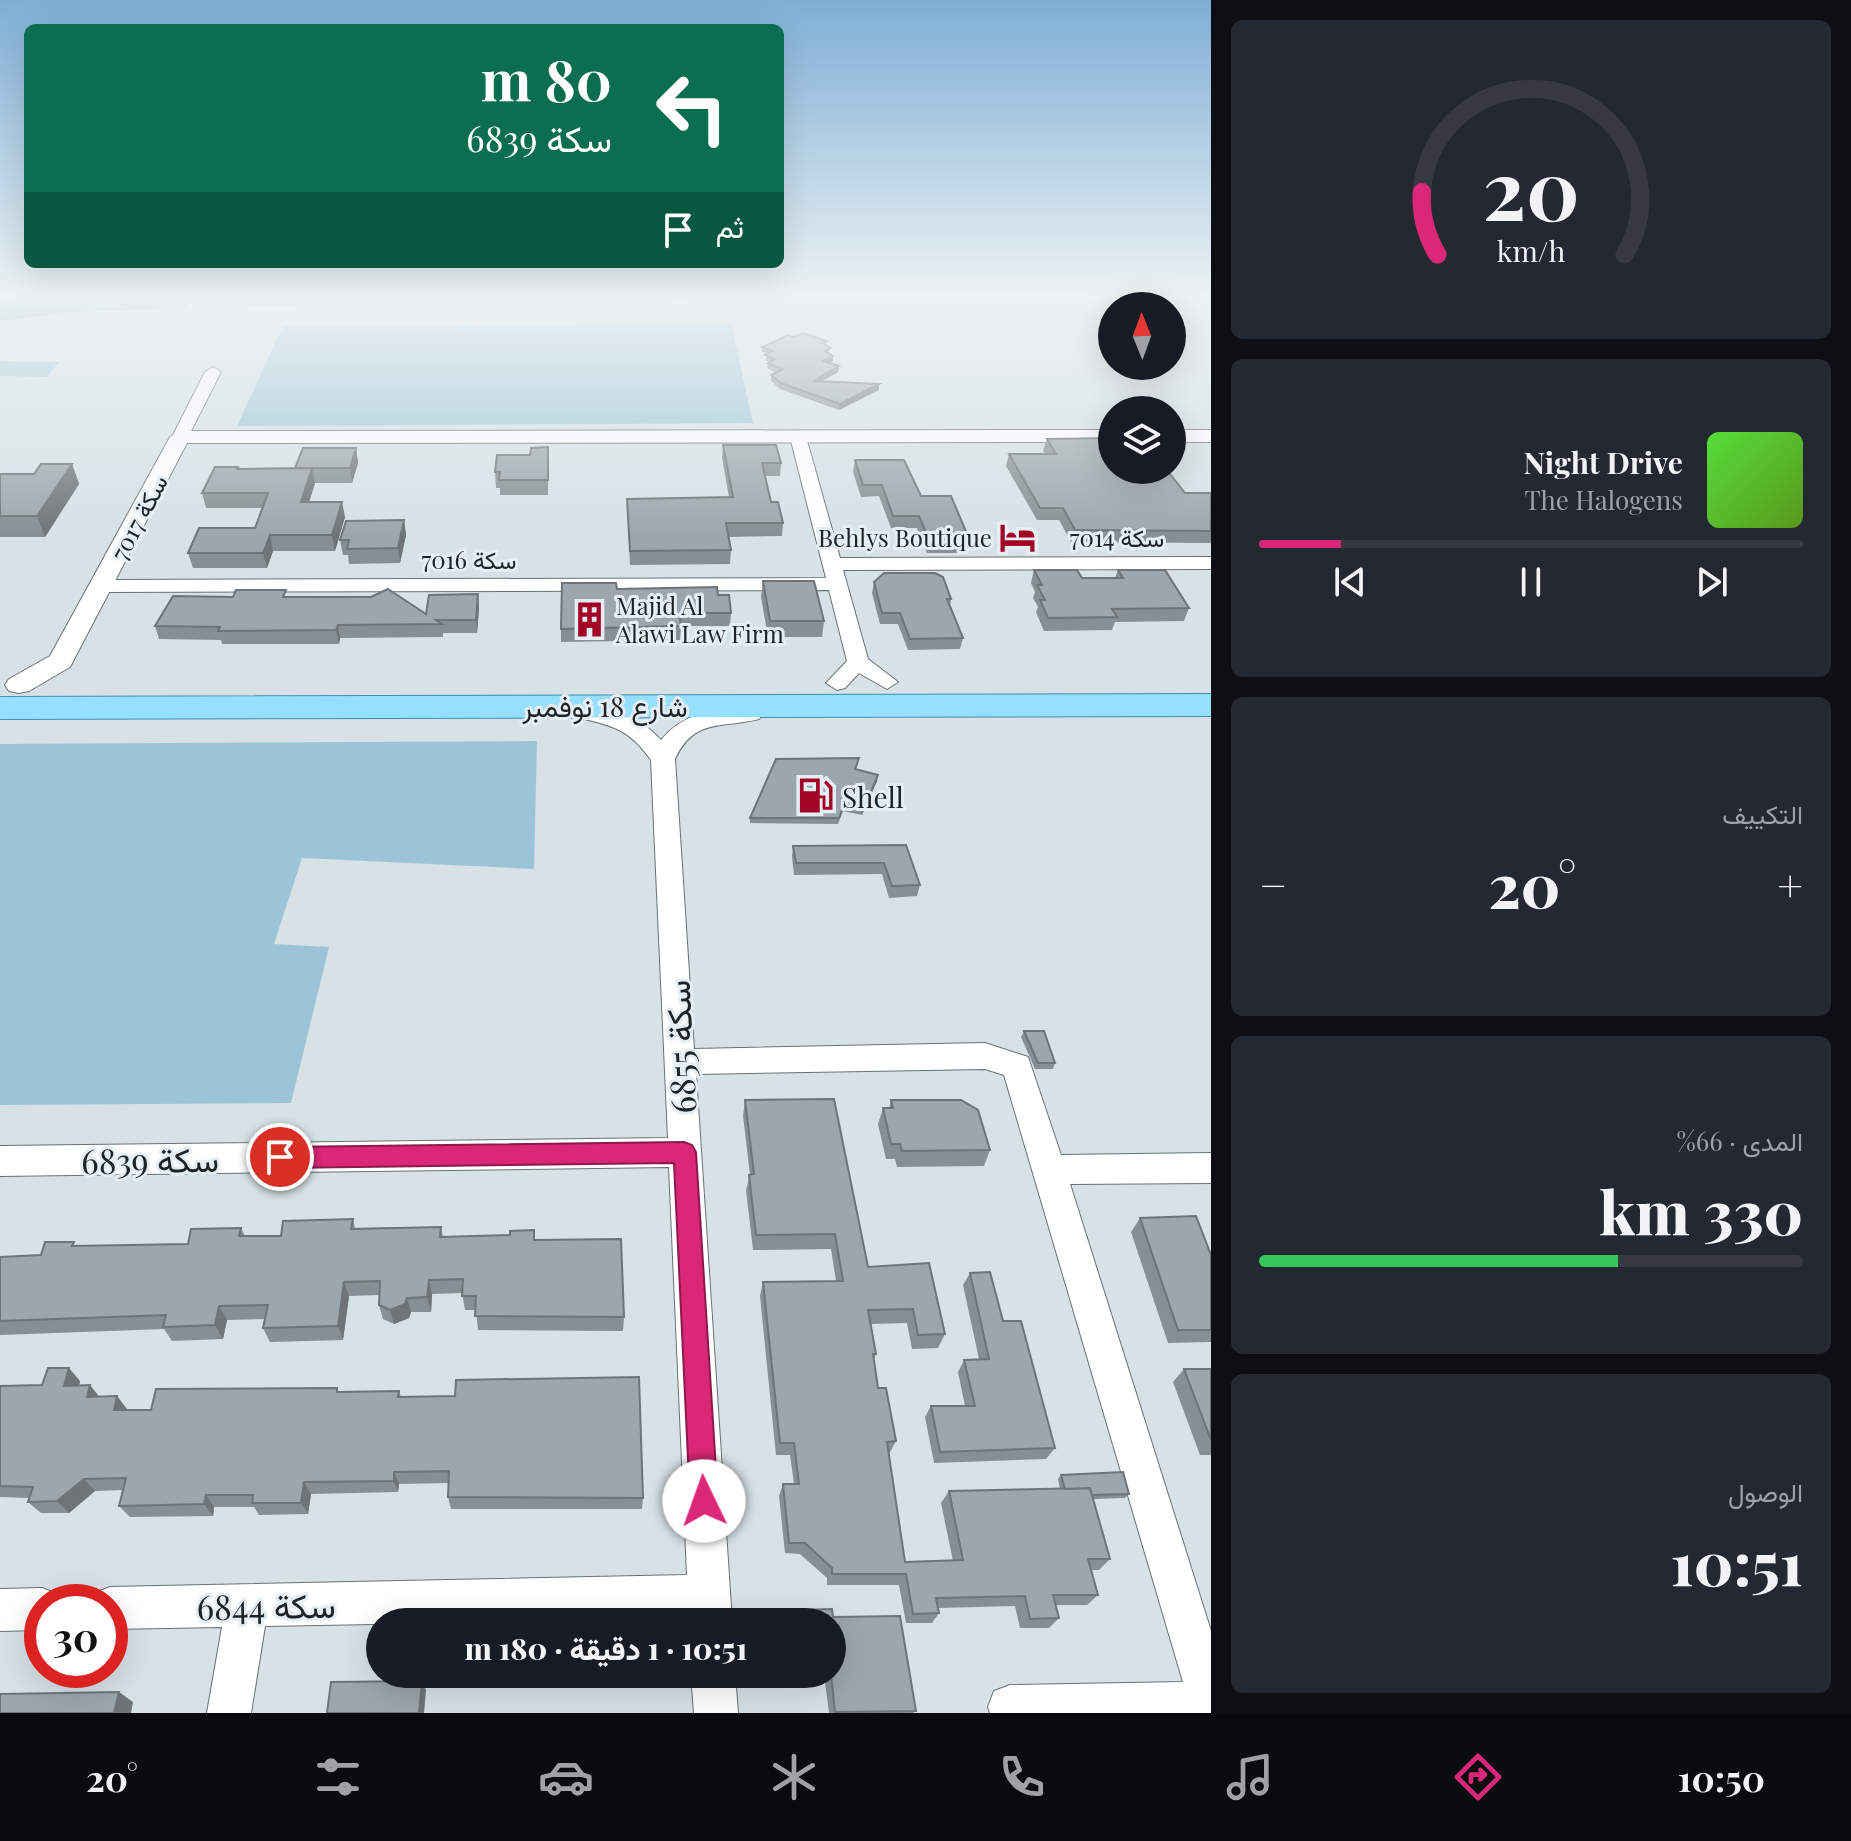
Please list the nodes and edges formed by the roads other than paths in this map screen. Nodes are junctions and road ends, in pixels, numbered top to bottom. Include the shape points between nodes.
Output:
1 (211, 376) edge
2 (1098, 436) edge
3 (1186, 436) edge
4 (1211, 436) edge
5 (180, 437) junction
6 (798, 437) junction
7 (1211, 563) edge
8 (832, 564) junction
9 (837, 584) junction
10 (101, 586) junction
11 (69, 673) junction
12 (1211, 682) edge
13 (854, 683) junction
14 (6, 692) edge
15 (457, 705) junction
16 (1211, 705) edge
17 (663, 759) junction
18 (679, 1062) junction
19 (684, 1152) junction
20 (0, 1161) edge
21 (1211, 1168) edge
22 (1049, 1170) junction
23 (247, 1605) junction
24 (128, 1608) edge
25 (594, 1608) edge
26 (710, 1608) edge
27 (24, 1609) edge
28 (0, 1610) edge
29 (714, 1688) edge
30 (1211, 1703) edge
31 (1010, 1707) dead end
32 (229, 1713) edge
33 (716, 1713) edge

1 - 5 street, سكة 7017
2 - 6 street
3 - 4 street
5 - 6 street
5 - 10 street, سكة 7017
6 - 8 street
7 - 8 street, سكة 7014
8 - 9 street
9 - 10 street, سكة 7016
9 - 13 street
10 - 11 street, سكة 7017
11 - 13 main road, شارع 18 نوفمبر
11 - 14 main road, شارع 18 نوفمبر
12 - 13 main road, شارع 18 نوفمبر
13 - 15 main road, شارع 18 نوفمبر
13 - 16 main road, شارع 18 نوفمبر
13 - 17 street via 700,719 671,738
14 - 15 main road, شارع 18 نوفمبر
15 - 17 street via 588,712 627,721 649,738
17 - 18 street, سكة 6855
18 - 19 street, سكة 6855
18 - 22 street via 1001,1058 1017,1066
19 - 20 street, سكة 6839
19 - 26 street, سكة 6855
21 - 22 street
22 - 30 street
23 - 24 street, سكة 6844
23 - 25 street, سكة 6844
23 - 32 street
27 - 28 street
29 - 33 street
30 - 31 street

